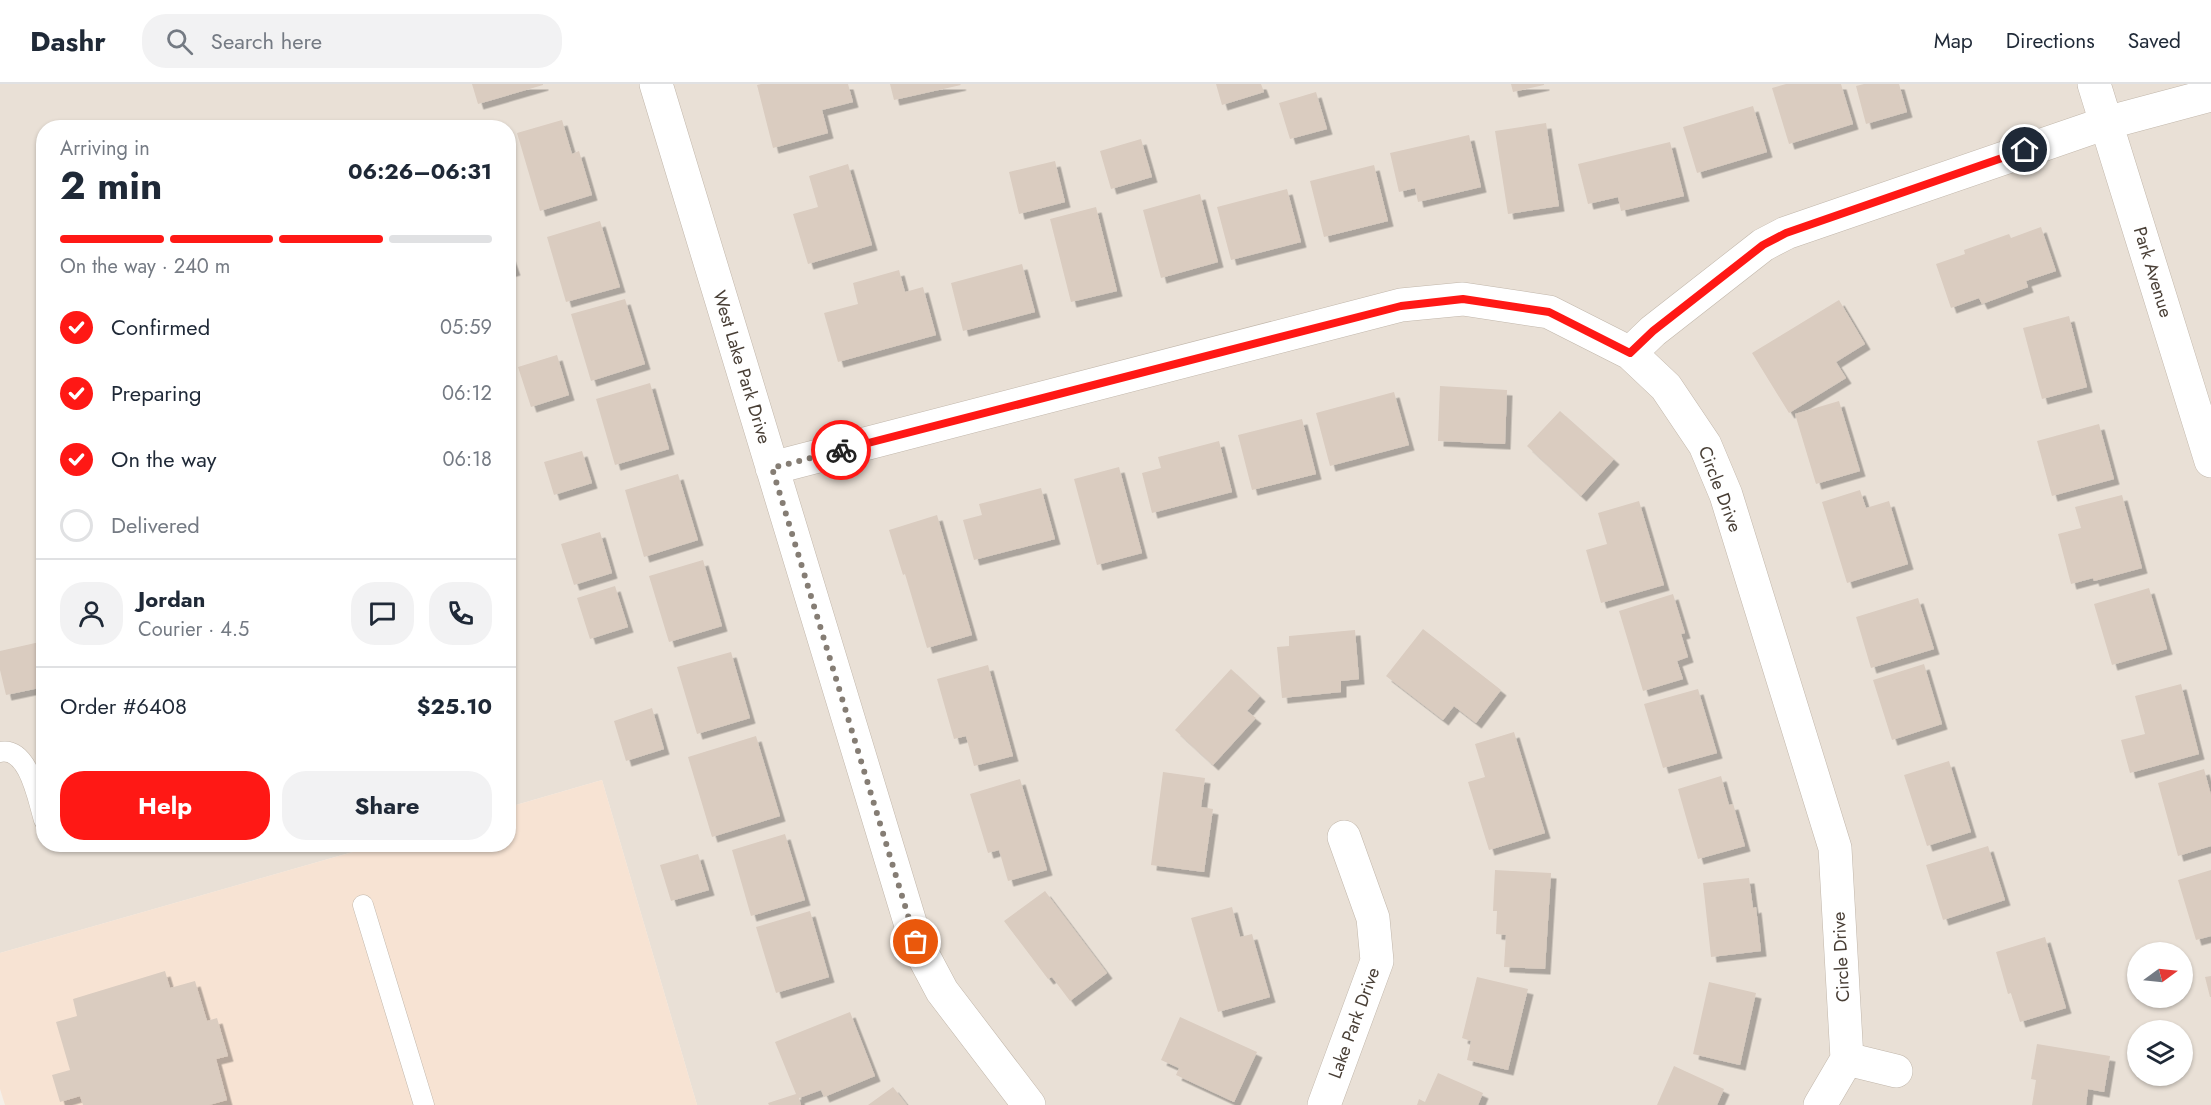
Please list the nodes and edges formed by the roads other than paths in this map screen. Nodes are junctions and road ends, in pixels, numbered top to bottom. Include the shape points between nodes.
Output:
1 (656, 84) edge
2 (2094, 84) edge
3 (2211, 95) edge
4 (2106, 123) junction
5 (1630, 353) junction
6 (2211, 461) edge
7 (772, 468) junction
8 (0, 752) edge
9 (36, 790) edge
10 (1344, 837) dead end
11 (363, 905) dead end
12 (1847, 1059) junction
13 (1896, 1071) dead end
14 (424, 1105) edge
15 (1029, 1105) edge
16 (1324, 1105) edge
17 (1820, 1105) edge

1 - 7 street, West Lake Park Drive
2 - 4 street, Park Avenue
3 - 4 street
4 - 5 street via 1786,233 1763,245
4 - 6 street, Park Avenue
5 - 7 street, Circle Drive via 1549,312 1463,299 1401,306
5 - 12 street, Circle Drive via 1666,387 1706,445 1726,495 1831,836
7 - 15 street, West Lake Park Drive via 916,942 942,991
8 - 9 lane via 16,755 28,769
10 - 16 street, Lake Park Drive via 1373,918 1377,961
11 - 14 lane
12 - 13 street
12 - 17 street

